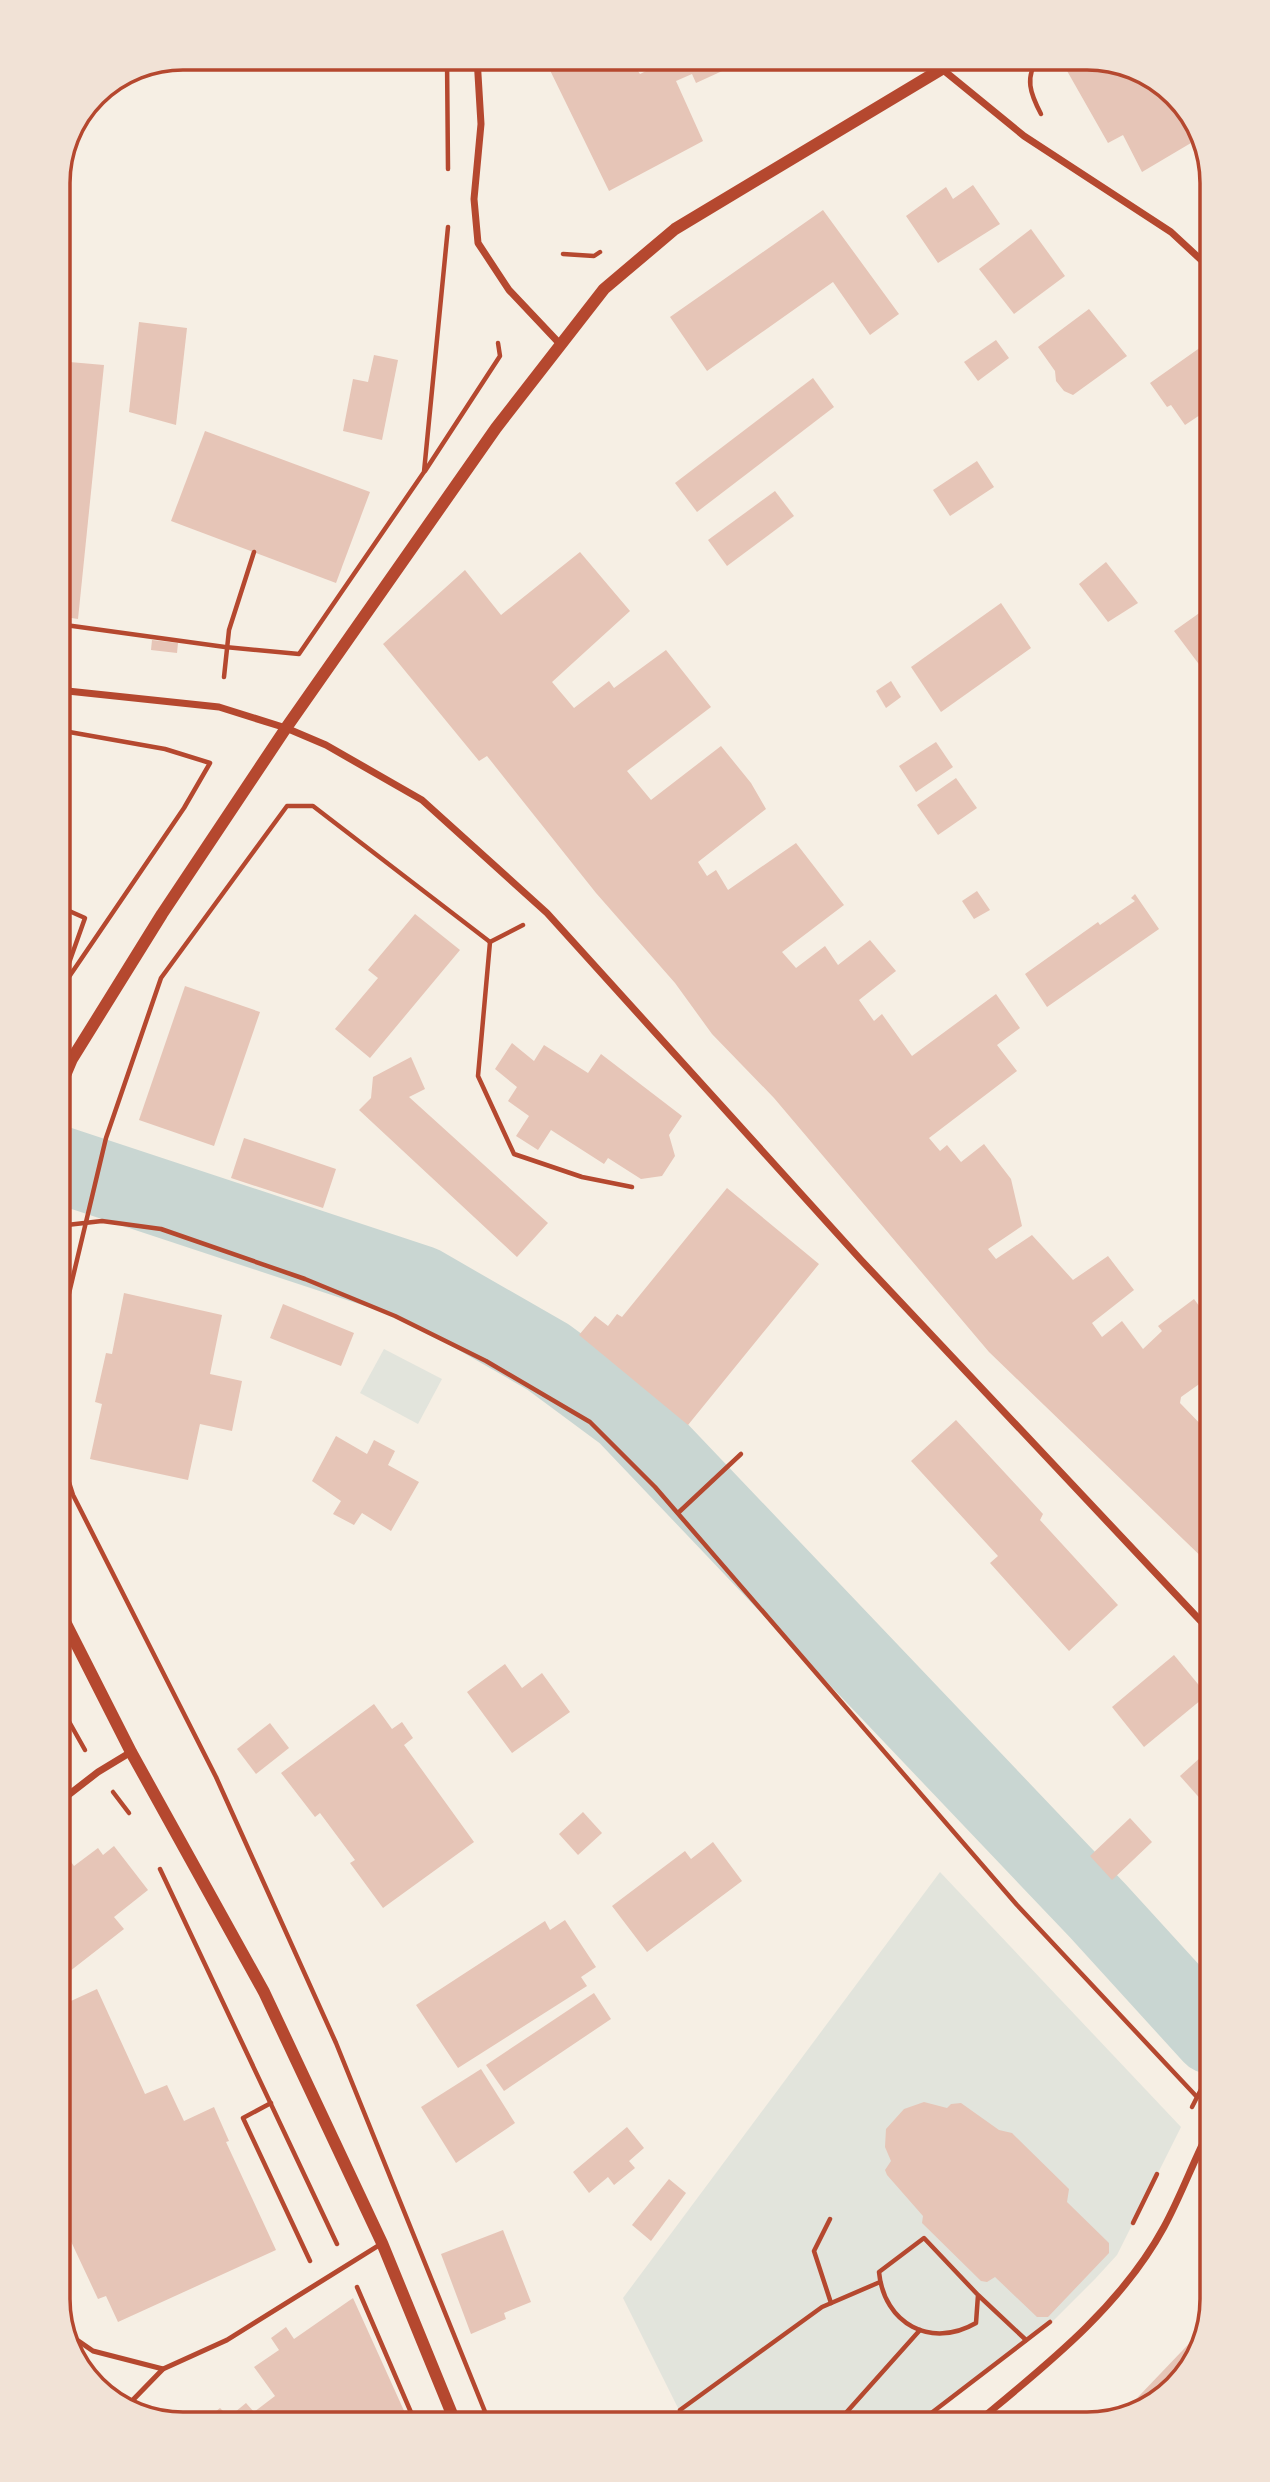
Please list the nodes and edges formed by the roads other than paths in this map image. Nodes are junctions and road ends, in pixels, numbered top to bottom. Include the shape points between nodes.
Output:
1 (478, 70) edge
2 (940, 70) edge
3 (943, 70) edge
4 (1200, 259) edge
5 (560, 344) junction
6 (70, 691) edge
7 (286, 727) junction
8 (70, 1064) edge
9 (1200, 1620) edge
10 (70, 1632) edge
11 (131, 1752) junction
12 (70, 1794) edge
13 (1200, 2148) edge
14 (382, 2243) junction
15 (79, 2341) edge
16 (163, 2369) junction
17 (133, 2400) edge
18 (451, 2412) edge
19 (990, 2412) edge

1 - 5 street via 481,124 474,199 478,243 509,290
2 - 5 street via 675,229 604,289
3 - 4 street via 1024,136 1171,232
5 - 7 street
6 - 7 street via 219,707
7 - 8 street
7 - 9 street via 422,800 547,913 860,1260
10 - 11 street
11 - 12 street
11 - 14 street via 264,1992
13 - 19 street via 1163,2229 1116,2296 1046,2366
14 - 16 lane via 227,2340
14 - 18 street
15 - 16 lane via 93,2351
16 - 17 lane

